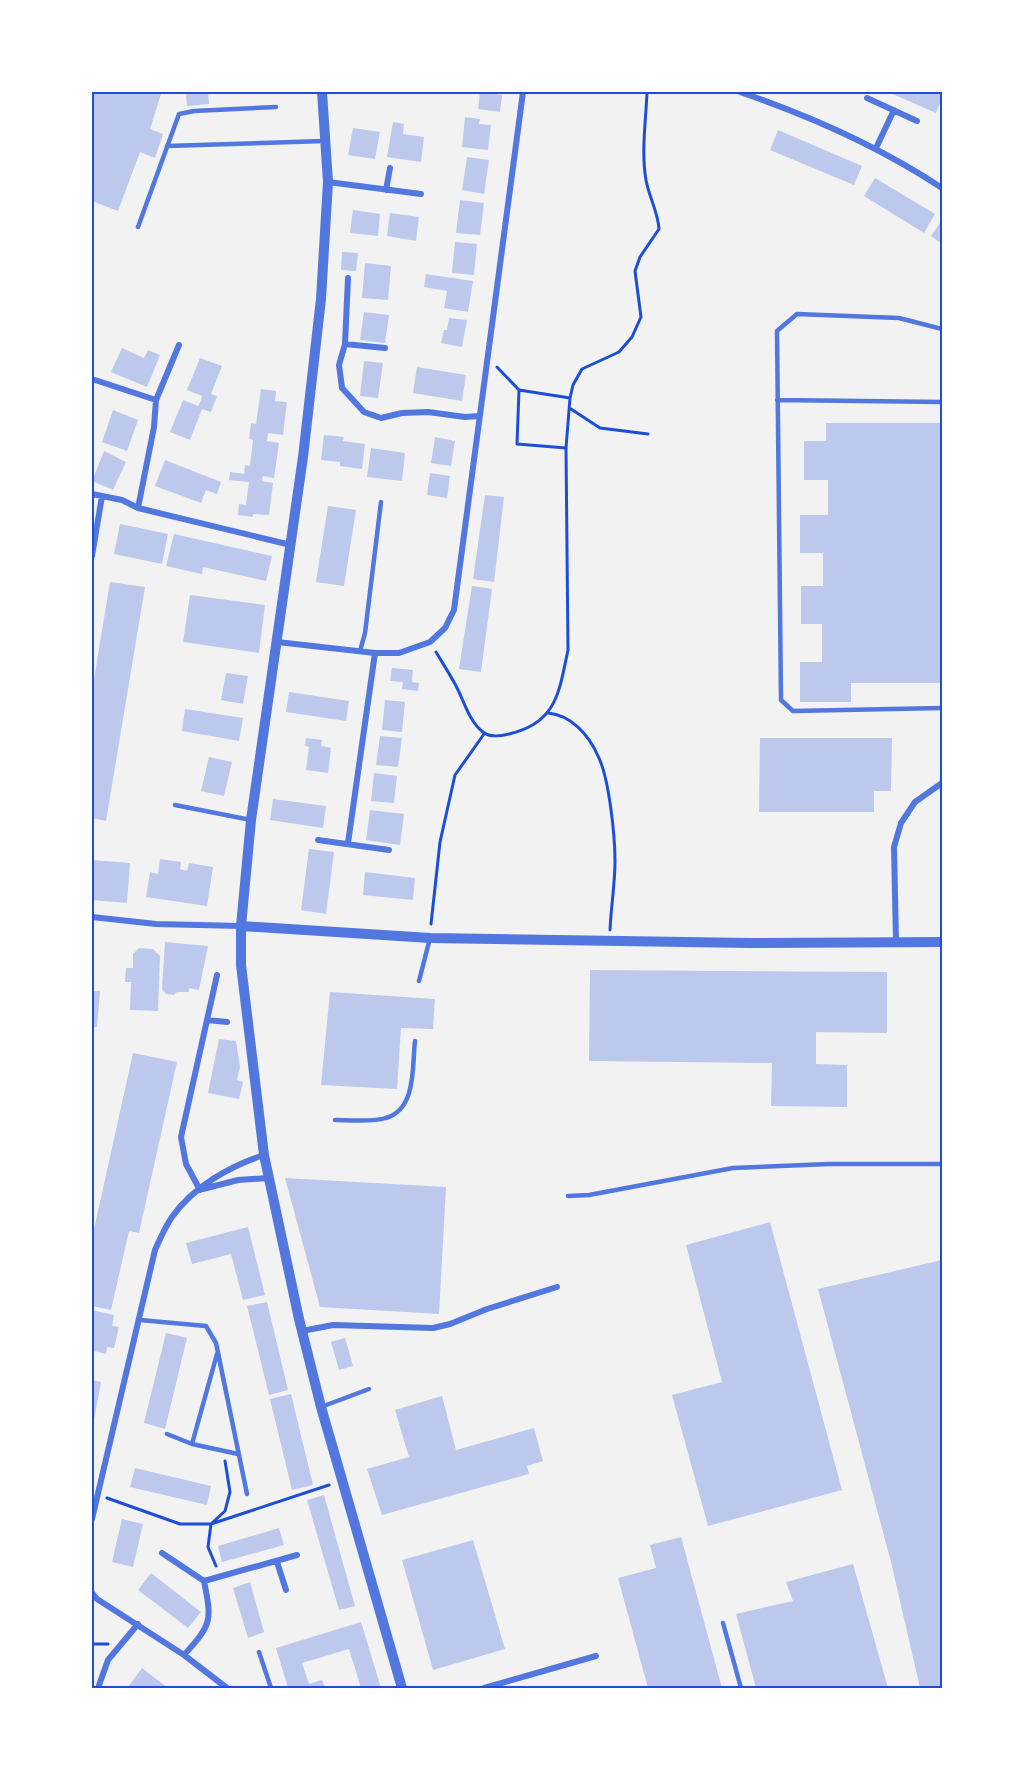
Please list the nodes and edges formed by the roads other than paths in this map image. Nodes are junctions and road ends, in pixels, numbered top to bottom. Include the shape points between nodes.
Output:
1 (322, 92) edge
2 (524, 92) edge
3 (740, 92) edge
4 (770, 92) edge
5 (867, 98) dead end
6 (767, 101) junction
7 (276, 107) dead end
8 (894, 110) junction
9 (917, 121) dead end
10 (327, 141) junction
11 (167, 146) junction
12 (876, 148) junction
13 (390, 168) dead end
14 (328, 182) junction
15 (942, 188) edge
16 (386, 190) junction
17 (421, 194) dead end
18 (138, 227) dead end
19 (348, 278) dead end
20 (942, 329) edge
21 (345, 344) junction
22 (179, 345) dead end
23 (385, 348) dead end
24 (95, 380) dead end
25 (156, 400) junction
26 (777, 400) junction
27 (942, 402) edge
28 (479, 416) junction
29 (92, 494) edge
30 (102, 496) junction
31 (381, 502) dead end
32 (138, 508) junction
33 (291, 545) junction
34 (92, 556) edge
35 (278, 642) junction
36 (360, 651) junction
37 (375, 653) junction
38 (942, 708) edge
39 (942, 783) edge
40 (175, 805) dead end
41 (251, 820) junction
42 (318, 840) dead end
43 (348, 843) junction
44 (389, 849) dead end
45 (92, 917) edge
46 (241, 926) junction
47 (430, 938) junction
48 (896, 942) junction
49 (942, 942) edge
50 (217, 975) dead end
51 (419, 981) dead end
52 (207, 1020) junction
53 (227, 1022) dead end
54 (415, 1041) dead end
55 (335, 1120) dead end
56 (264, 1155) junction
57 (942, 1164) edge
58 (268, 1178) junction
59 (200, 1190) junction
60 (568, 1196) dead end
61 (558, 1287) dead end
62 (140, 1320) junction
63 (302, 1331) junction
64 (217, 1352) junction
65 (369, 1389) dead end
66 (321, 1407) junction
67 (167, 1434) dead end
68 (192, 1444) junction
69 (238, 1454) junction
70 (247, 1494) dead end
71 (92, 1519) edge
72 (162, 1553) dead end
73 (297, 1555) dead end
74 (277, 1562) junction
75 (204, 1581) junction
76 (286, 1590) dead end
77 (92, 1593) edge
78 (723, 1623) dead end
79 (138, 1624) junction
80 (259, 1652) dead end
81 (184, 1655) junction
82 (596, 1656) dead end
83 (98, 1689) edge
84 (227, 1689) edge
85 (272, 1689) edge
86 (402, 1689) edge
87 (484, 1689) edge
88 (741, 1689) edge

1 - 10 street
2 - 28 street
3 - 6 street
4 - 6 street
5 - 8 street
6 - 12 street
7 - 11 lane via 179,114
8 - 9 street
8 - 12 street
10 - 11 lane
10 - 14 street
11 - 18 lane
12 - 15 street
13 - 16 street
14 - 16 street
14 - 33 street via 321,298
16 - 17 street
19 - 21 street
20 - 26 lane via 899,318 797,314 777,331
21 - 23 street
21 - 28 street via 339,365 342,388 364,412 381,418 428,412
22 - 25 street
24 - 25 street
25 - 32 street
26 - 27 lane
26 - 38 lane via 781,700 793,711
28 - 37 street via 454,610 445,628 430,642 399,653
29 - 30 street
30 - 32 street
30 - 34 street
31 - 36 lane
32 - 33 street
33 - 35 street
35 - 36 street
35 - 41 street
36 - 37 street
37 - 43 street
39 - 48 street via 915,802 901,823 894,848
40 - 41 lane
41 - 46 street
42 - 43 street
43 - 44 street
45 - 46 street via 156,924
46 - 47 street
46 - 56 street via 242,975
47 - 48 street
47 - 51 lane
48 - 49 street
50 - 52 street
52 - 53 street
52 - 59 street via 181,1137 186,1164
54 - 55 lane via 409,1098 400,1109 387,1118
56 - 58 street
56 - 59 street via 226,1171
57 - 60 lane via 732,1168
58 - 59 street via 238,1180
58 - 63 street
59 - 62 street via 172,1217 155,1250
61 - 63 street via 433,1328 333,1325
62 - 64 lane via 206,1326
62 - 71 street
63 - 66 street
64 - 68 lane
64 - 69 lane
65 - 66 lane
66 - 86 street
67 - 68 lane
68 - 69 lane
69 - 70 lane
72 - 75 street
73 - 74 street
74 - 75 street
74 - 76 street
75 - 81 street via 210,1618
77 - 79 street
78 - 88 lane
79 - 81 street
79 - 83 street via 108,1660
80 - 85 lane
81 - 84 street
82 - 87 street

